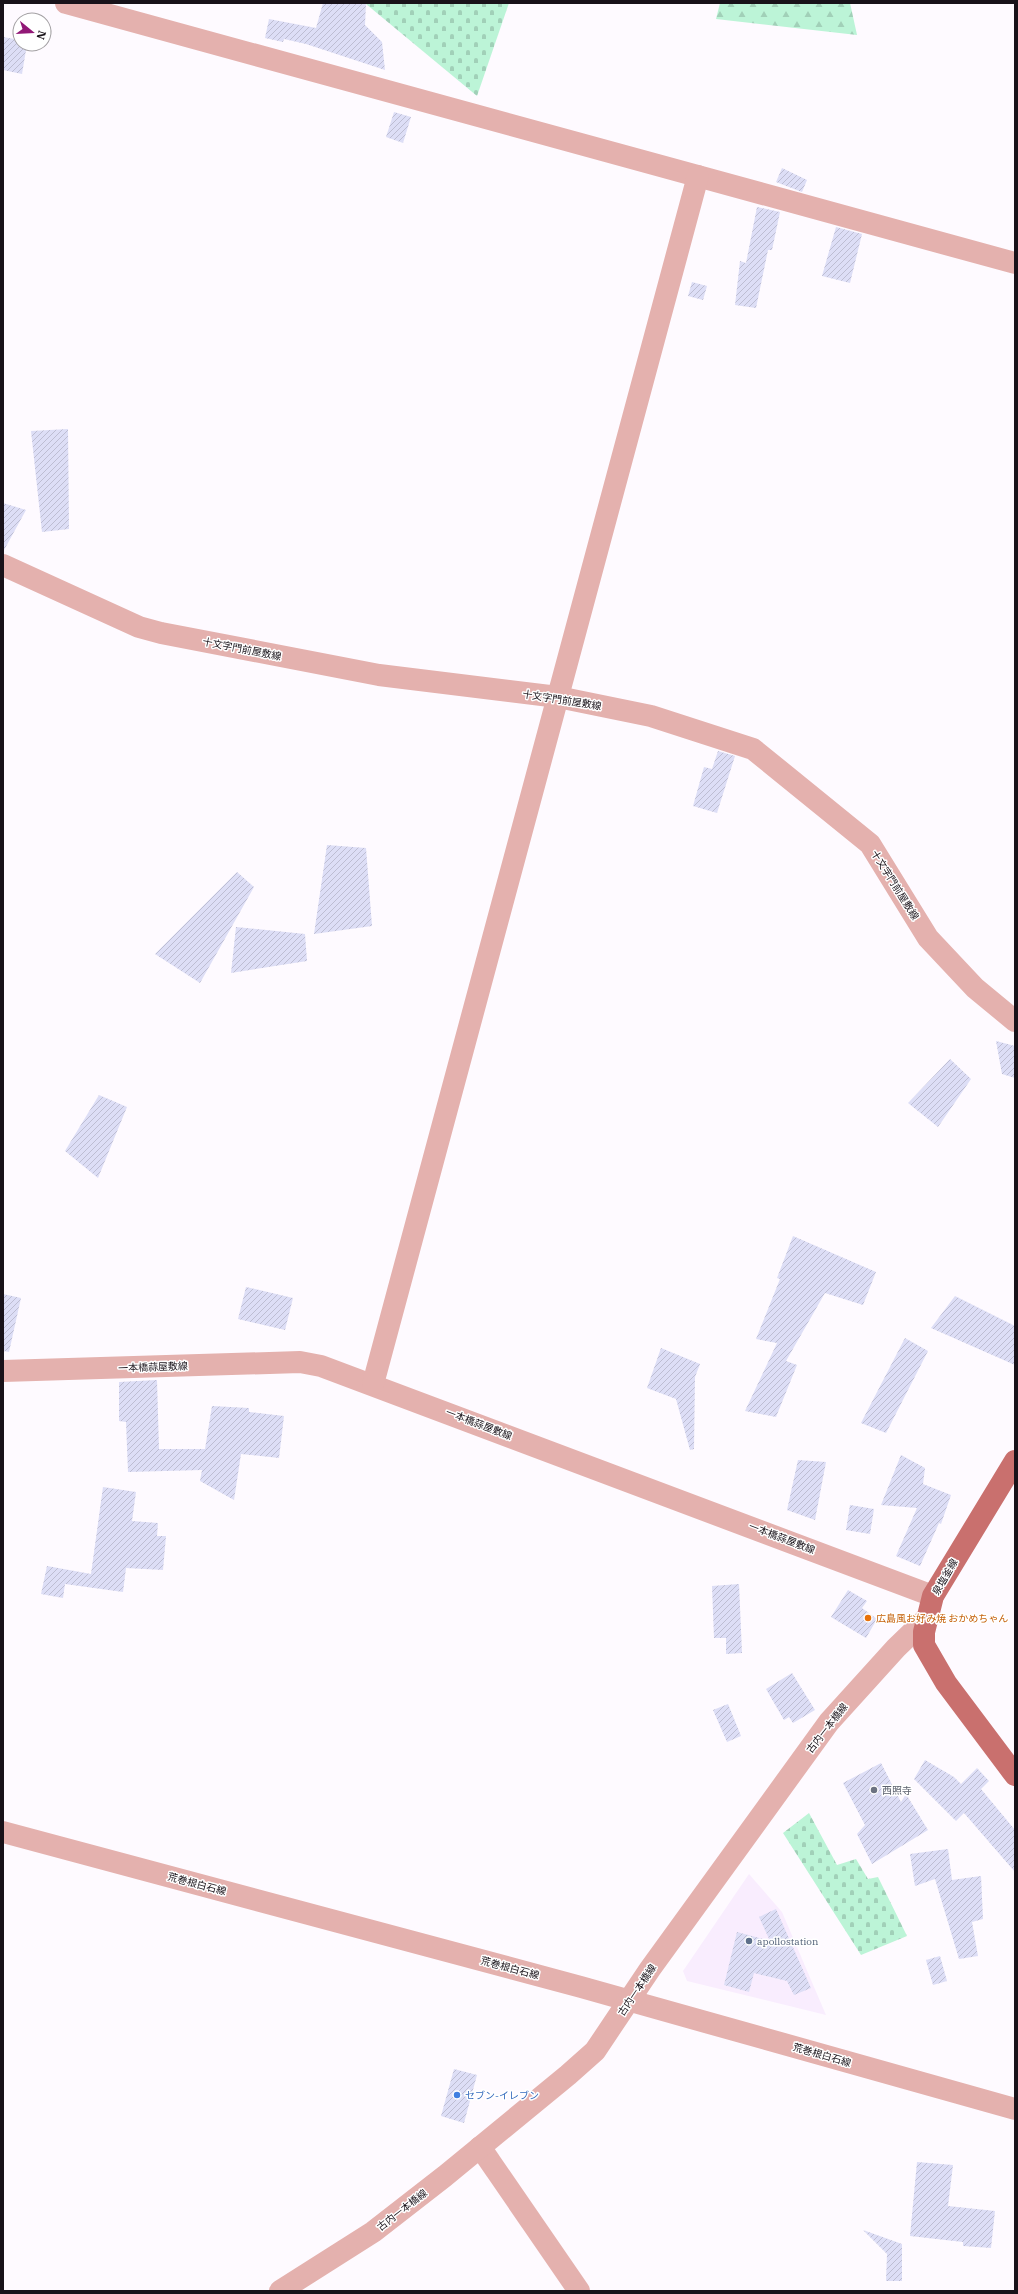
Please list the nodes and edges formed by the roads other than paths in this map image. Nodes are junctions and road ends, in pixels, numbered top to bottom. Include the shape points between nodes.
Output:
1 (66, 3) edge
2 (698, 176) junction
3 (1015, 263) edge
4 (3, 565) edge
5 (558, 697) junction
6 (1015, 1021) edge
7 (3, 1371) edge
8 (373, 1384) junction
9 (1015, 1461) edge
10 (933, 1596) junction
11 (925, 1620) junction
12 (1015, 1775) edge
13 (3, 1832) edge
14 (629, 2001) junction
15 (1015, 2108) edge
16 (480, 2147) junction
17 (280, 2291) edge
18 (579, 2291) edge

1 - 2 street
2 - 3 street
2 - 5 street
4 - 5 street, 十文字門前屋敷線 via 139,626 161,633 379,675
5 - 6 street, 十文字門前屋敷線 via 651,716 752,749 870,844 928,938 975,988
5 - 8 street
7 - 8 street, 一本橋蒜屋敷線 via 300,1362 321,1366
8 - 10 street, 一本橋蒜屋敷線
9 - 10 main road, 泉塩釜線
10 - 11 main road, 泉塩釜線
11 - 12 main road, 泉塩釜線 via 924,1645 931,1658 946,1683
11 - 14 street, 古内一本橋線 via 829,1722
13 - 14 street, 荒巻根白石線
14 - 15 street, 荒巻根白石線
14 - 16 street, 古内一本橋線 via 595,2051
16 - 17 street, 古内一本橋線 via 373,2232
16 - 18 street

